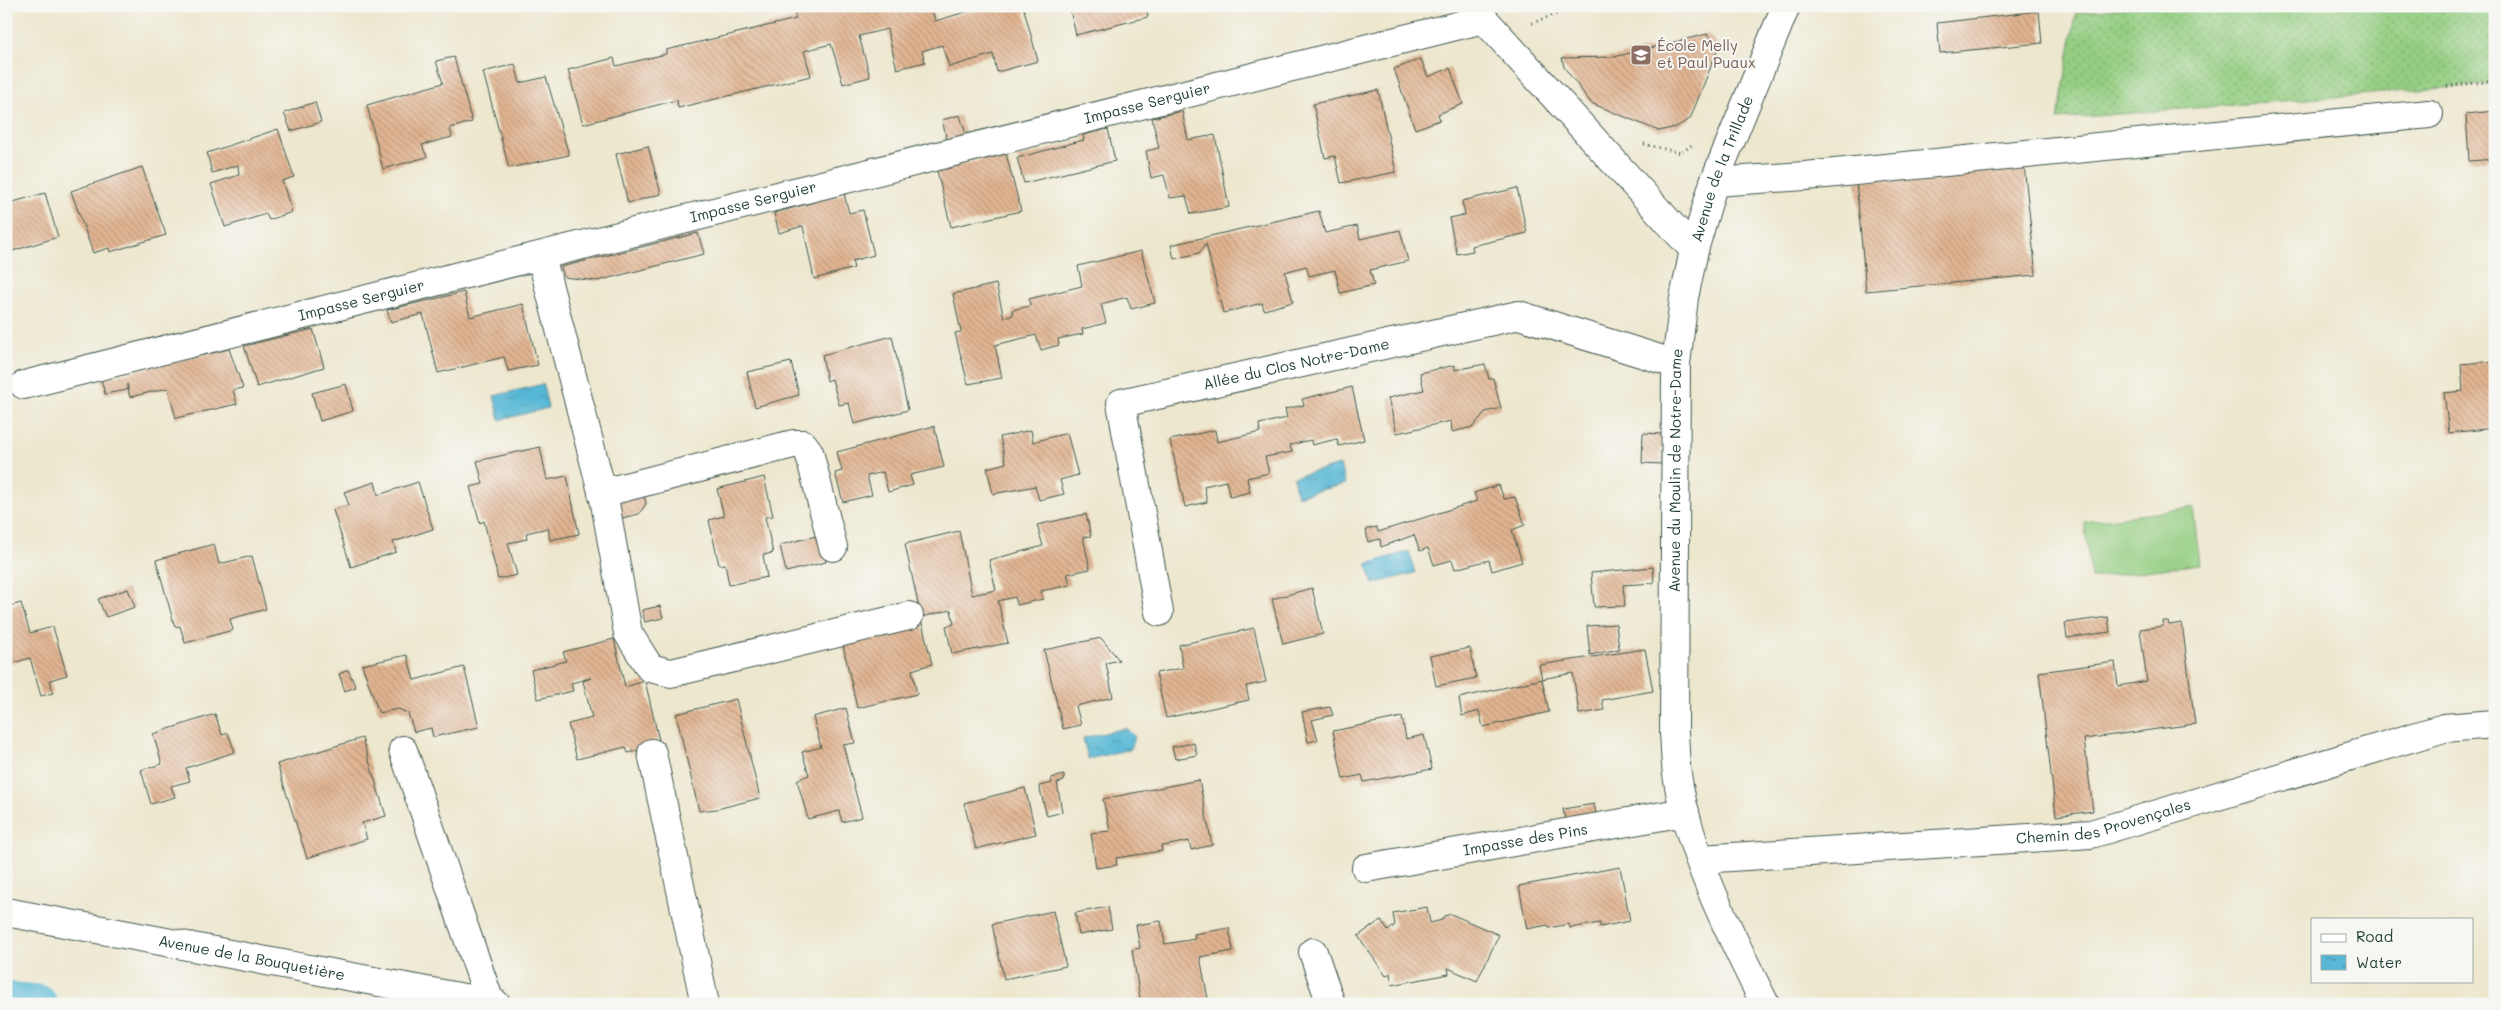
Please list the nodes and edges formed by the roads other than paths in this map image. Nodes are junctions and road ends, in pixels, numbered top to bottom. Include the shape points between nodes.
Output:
1 (1786, 6) edge
2 (1485, 20) edge
3 (2429, 114) dead end
4 (1714, 182) junction
5 (1694, 250) junction
6 (541, 256) junction
7 (1676, 364) junction
8 (24, 385) dead end
9 (602, 493) junction
10 (833, 547) dead end
11 (1159, 612) dead end
12 (909, 616) dead end
13 (2495, 724) edge
14 (403, 750) dead end
15 (652, 753) dead end
16 (1686, 812) junction
17 (1700, 860) junction
18 (1366, 868) dead end
19 (6, 912) edge
20 (1313, 952) dead end
21 (493, 1003) edge
22 (705, 1004) edge
23 (1330, 1004) edge
24 (1765, 1004) edge

1 - 4 street, Avenue de la Trillade
2 - 5 street
2 - 6 street, Impasse Serguier
3 - 4 street via 1805,176
4 - 5 street, Avenue de la Trillade
5 - 7 street, Avenue du Moulin de Notre-Dame
6 - 8 street, Impasse Serguier
6 - 9 street
7 - 11 street, Allée du Clos Notre-Dame via 1519,315 1121,404
7 - 16 street, Avenue du Moulin de Notre-Dame via 1674,732 1677,775
9 - 10 street via 803,444 809,452
9 - 12 street via 628,633 650,668 672,673
13 - 17 street, Chemin des Provençales via 2444,728 2091,834
14 - 21 street
15 - 22 street
16 - 17 street, Avenue du Moulin de Notre-Dame
16 - 18 street, Impasse des Pins
17 - 24 street, Avenue du Moulin de Notre-Dame
19 - 21 street, Avenue de la Bouquetière
20 - 23 street

